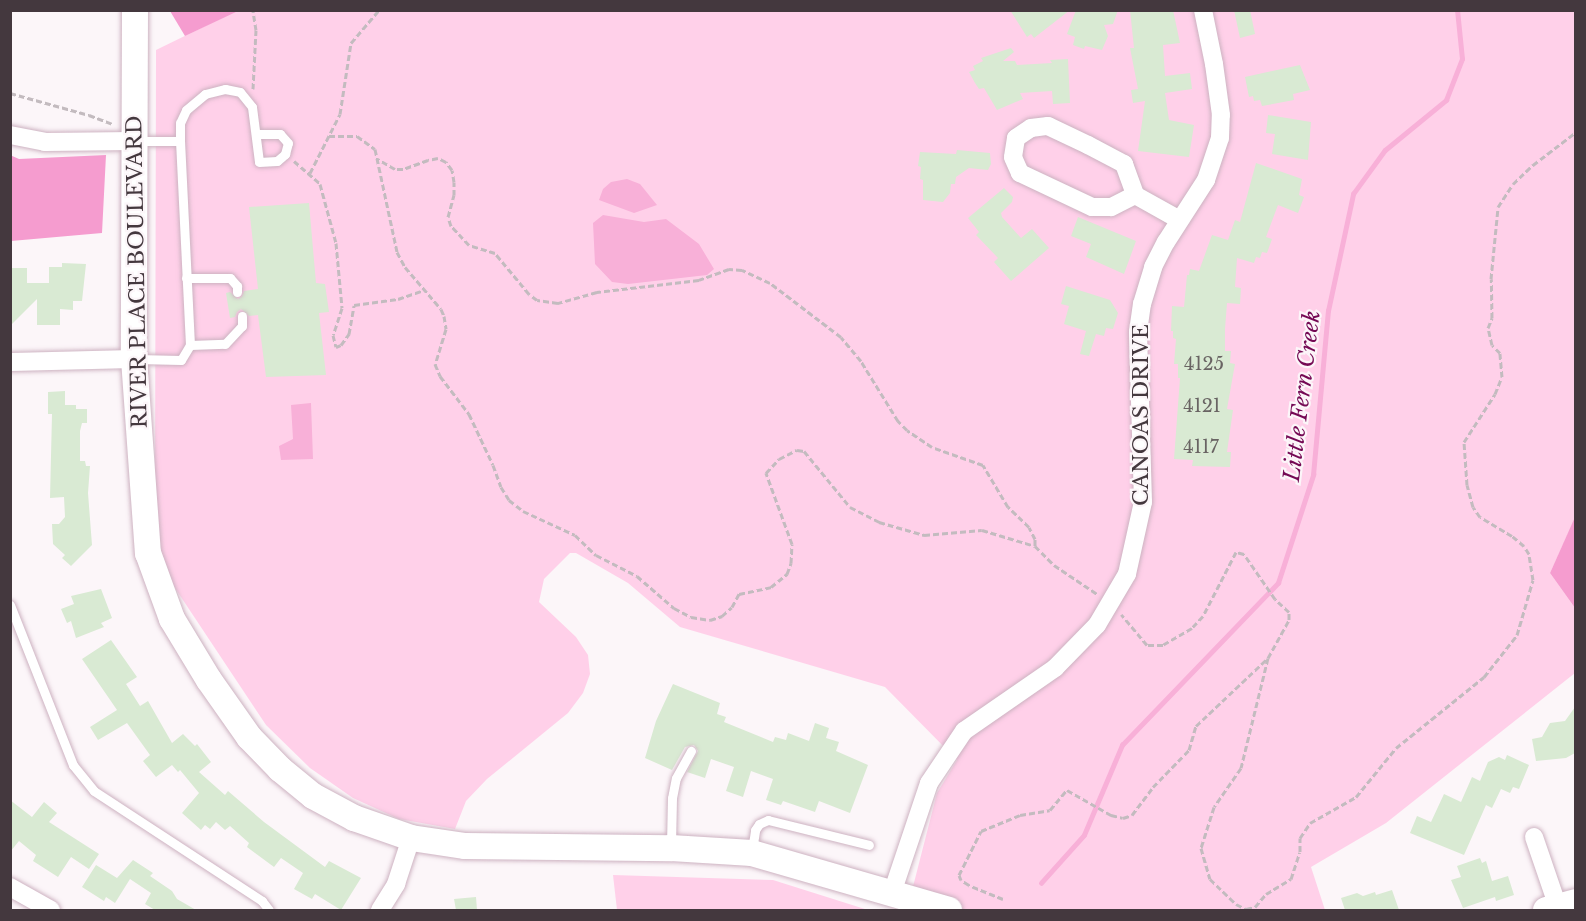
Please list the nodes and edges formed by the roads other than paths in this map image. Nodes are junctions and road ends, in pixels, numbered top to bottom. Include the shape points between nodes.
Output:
1 (135, 10) edge
2 (1203, 10) edge
3 (133, 134) junction
4 (256, 134) dead end
5 (10, 135) edge
6 (180, 141) junction
7 (1134, 195) junction
8 (1180, 220) junction
9 (186, 278) junction
10 (237, 292) dead end
11 (242, 316) dead end
12 (190, 345) junction
13 (134, 359) junction
14 (10, 362) edge
15 (10, 605) edge
16 (691, 751) dead end
17 (1534, 837) dead end
18 (411, 838) junction
19 (869, 845) dead end
20 (671, 848) junction
21 (752, 853) junction
22 (10, 887) edge
23 (892, 893) junction
24 (1560, 906) edge
25 (51, 910) edge
26 (269, 910) edge
27 (381, 910) edge
28 (949, 910) edge

1 - 3 street, RIVER PLACE BOULEVARD
2 - 8 street, CANOAS DRIVE via 1216,75 1220,138 1206,180
3 - 5 street via 45,142
3 - 6 lane
3 - 13 street, RIVER PLACE BOULEVARD
4 - 6 lane via 252,107 240,93 225,89 205,94 186,110 180,123
6 - 9 lane
7 - 7 street via 1124,164 1048,126 1031,128 1016,138 1013,157 1020,173 1092,207 1111,207
7 - 8 street
8 - 23 street, CANOAS DRIVE via 1153,267 1142,304 1138,342 1143,501 1126,574 1097,625 1055,668 964,731 929,783
9 - 10 lane via 230,278
9 - 12 lane
11 - 12 lane via 242,326 225,344
12 - 13 lane via 180,360
13 - 14 street
13 - 18 street, RIVER PLACE BOULEVARD via 148,553 172,618 249,737 280,769 314,796 354,818
15 - 26 lane via 73,765 94,791 262,901
16 - 20 lane via 676,778
17 - 24 street
18 - 20 street, RIVER PLACE BOULEVARD via 500,848
18 - 27 street via 396,884
19 - 21 lane via 768,820 755,830
20 - 21 street, RIVER PLACE BOULEVARD
21 - 23 street, RIVER PLACE BOULEVARD
22 - 25 street
23 - 28 street, RIVER PLACE BOULEVARD

